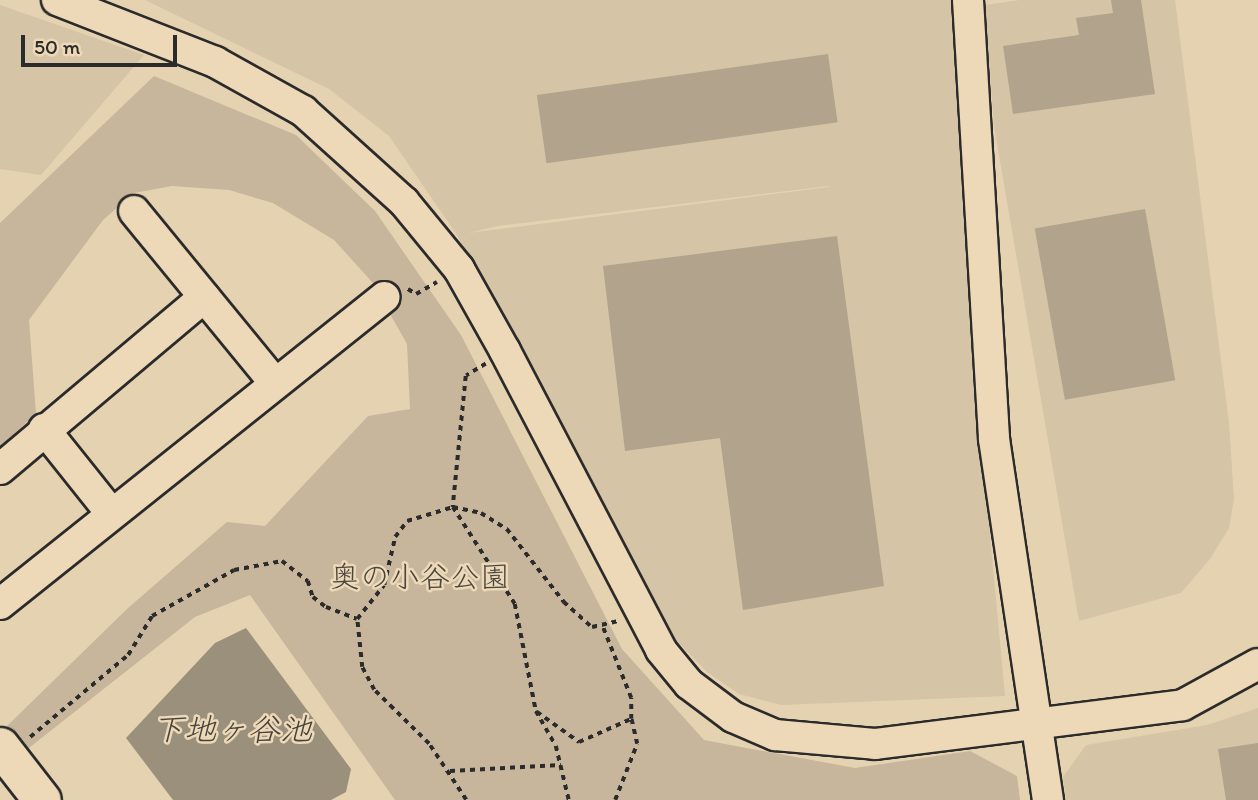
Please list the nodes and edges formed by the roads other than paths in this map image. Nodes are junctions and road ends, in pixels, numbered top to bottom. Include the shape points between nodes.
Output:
1 (57, 0) edge
2 (968, 0) edge
3 (120, 10) edge
4 (134, 211) dead end
5 (390, 289) road end
6 (204, 297) junction
7 (273, 381) junction
8 (44, 429) junction
9 (0, 470) edge
10 (110, 513) junction
11 (0, 604) edge
12 (1258, 664) edge
13 (1039, 722) junction
14 (3, 750) edge
15 (42, 800) edge
16 (1048, 800) edge

1 - 3 street
2 - 13 street via 994,439
3 - 13 street via 303,111 404,202 459,269 641,613 690,684 733,717 775,736 875,744
4 - 6 street
5 - 7 street
6 - 7 street
6 - 8 street
7 - 10 street
8 - 9 street
8 - 10 street
10 - 11 street
12 - 13 street via 1183,705
13 - 16 street
14 - 15 main road

